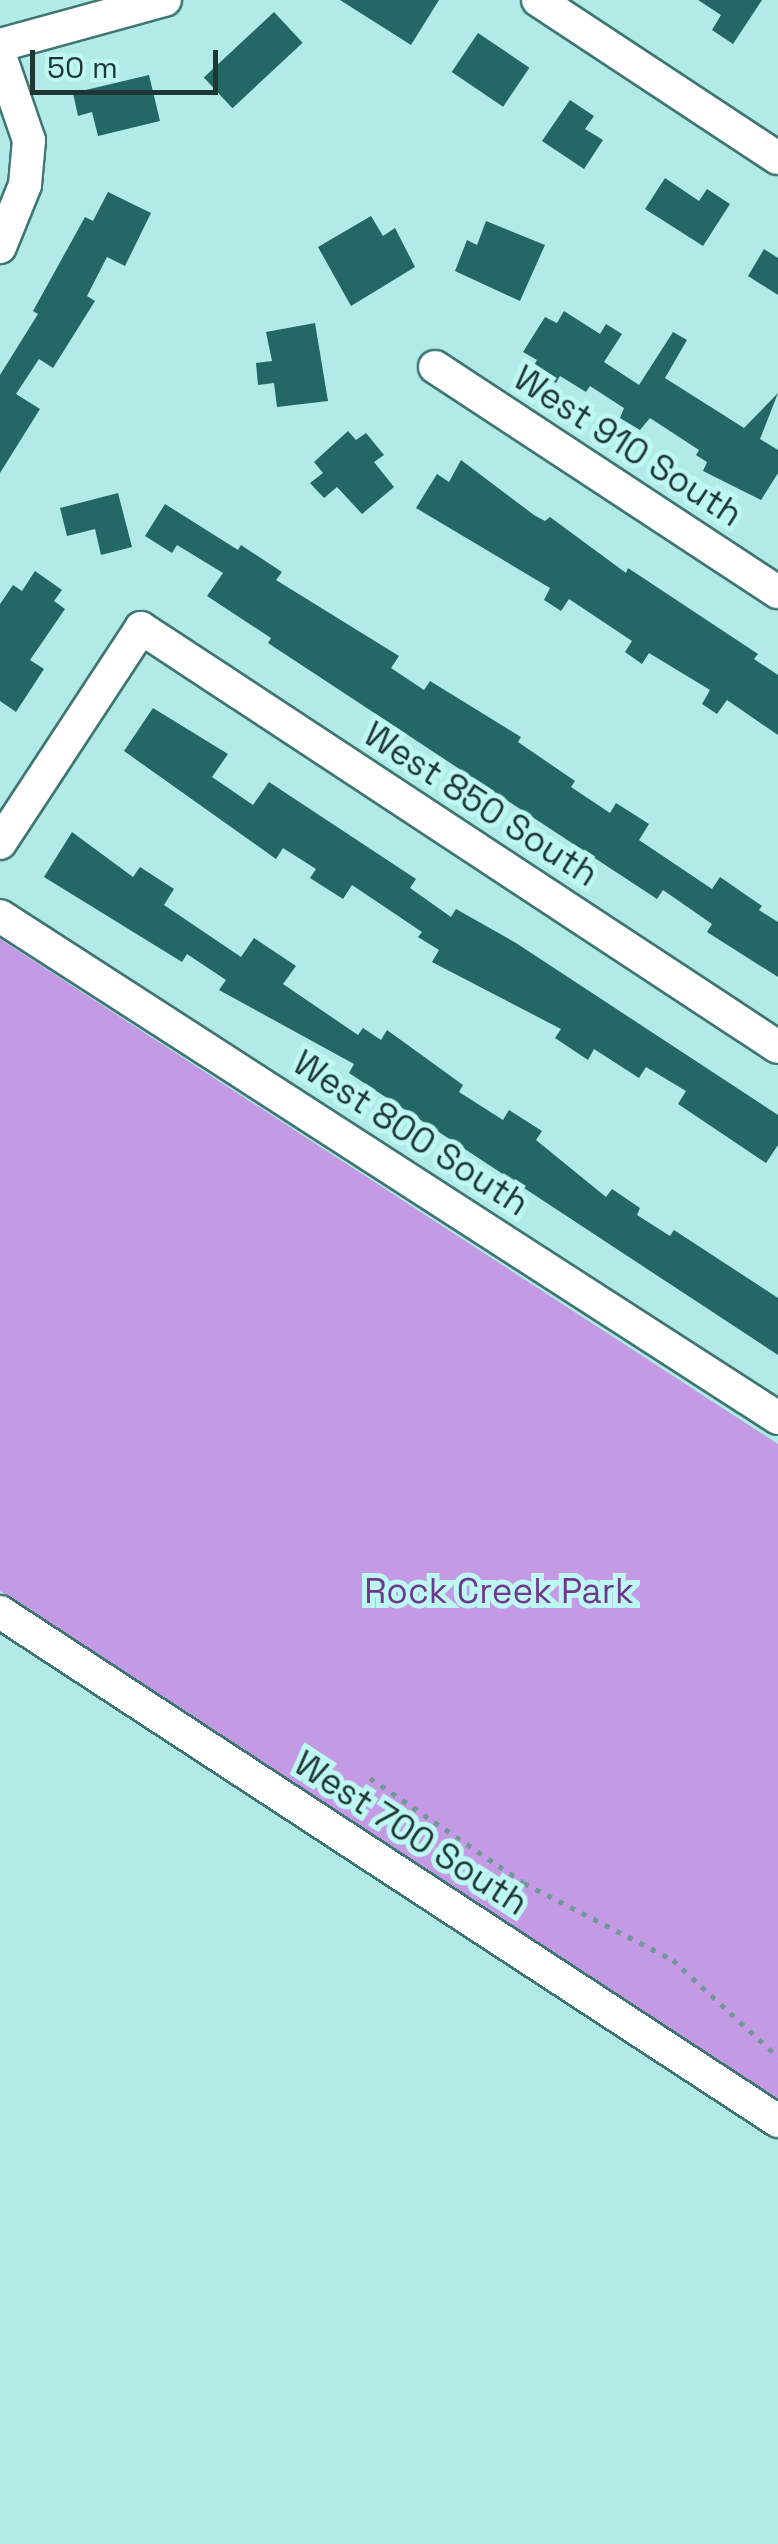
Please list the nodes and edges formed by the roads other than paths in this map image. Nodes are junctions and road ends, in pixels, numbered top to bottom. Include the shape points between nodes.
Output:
1 (165, 0) edge
2 (538, 0) edge
3 (0, 45) edge
4 (0, 56) edge
5 (778, 158) edge
6 (0, 247) edge
7 (435, 368) dead end
8 (778, 592) edge
9 (0, 843) edge
10 (0, 916) edge
11 (778, 1046) edge
12 (778, 1418) edge
13 (0, 1612) edge
14 (778, 2122) edge

1 - 3 street
2 - 5 street
4 - 6 street via 29,140 26,185
7 - 8 street, West 910 South
9 - 11 street, West 850 South via 141,628
10 - 12 street, West 800 South
13 - 14 street, West 700 South

